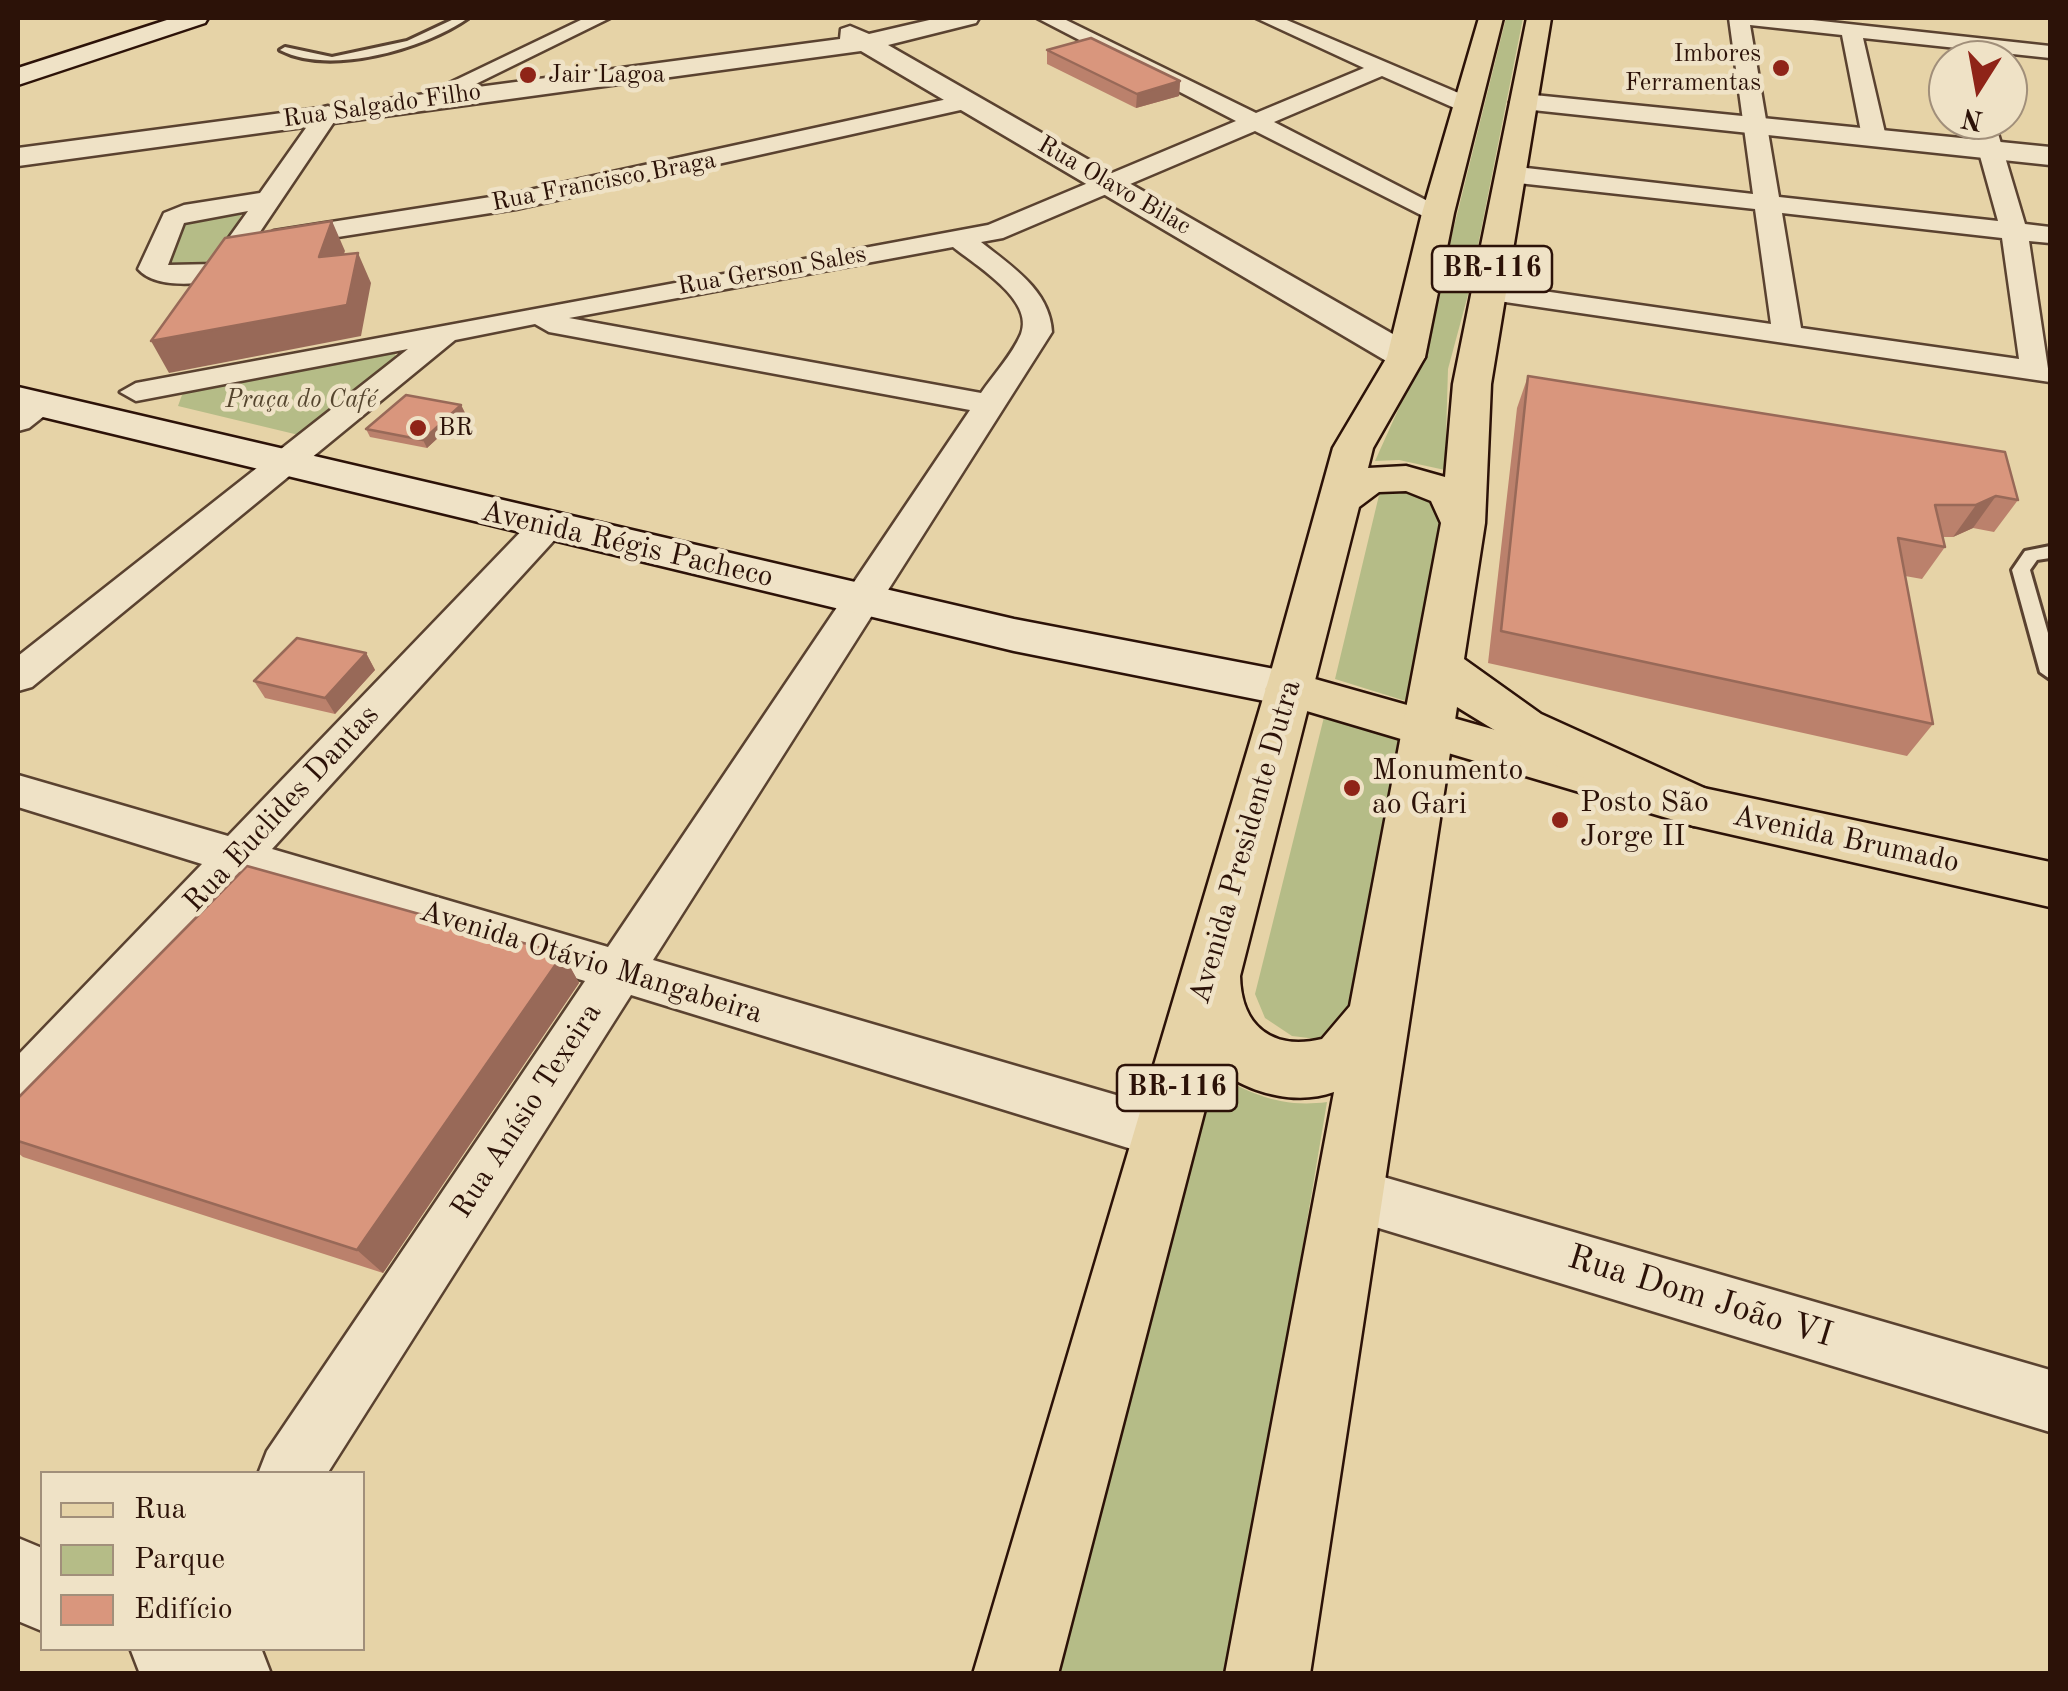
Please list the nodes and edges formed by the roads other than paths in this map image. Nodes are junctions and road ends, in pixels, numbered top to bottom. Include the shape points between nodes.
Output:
1 (164, 18) edge
2 (196, 18) edge
3 (464, 18) edge
4 (600, 18) edge
5 (822, 18) edge
6 (966, 18) edge
7 (1047, 18) edge
8 (1266, 18) edge
9 (1491, 18) edge
10 (1540, 18) edge
11 (1741, 18) edge
12 (1851, 30) junction
13 (865, 43) junction
14 (1928, 44) edge
15 (284, 50) dead end
16 (18, 66) edge
17 (1383, 68) junction
18 (18, 77) edge
19 (425, 100) junction
20 (966, 102) junction
21 (1524, 102) junction
22 (1467, 105) junction
23 (328, 113) junction
24 (1257, 121) junction
25 (1755, 124) junction
26 (1874, 137) junction
27 (1986, 140) edge
28 (1988, 150) junction
29 (2050, 156) edge
30 (18, 158) edge
31 (1510, 174) junction
32 (1114, 186) junction
33 (266, 200) junction
34 (1768, 202) junction
35 (1438, 213) junction
36 (2014, 230) junction
37 (2050, 235) edge
38 (963, 241) junction
39 (237, 244) junction
40 (218, 272) junction
41 (1488, 292) junction
42 (196, 305) edge
43 (522, 318) junction
44 (447, 333) junction
45 (1787, 335) junction
46 (162, 354) edge
47 (1406, 357) junction
48 (2043, 372) edge
49 (136, 392) junction
50 (992, 404) junction
51 (26, 408) edge
52 (100, 418) junction
53 (290, 462) junction
54 (1340, 502) junction
55 (1463, 523) junction
56 (546, 527) junction
57 (2050, 552) edge
58 (865, 599) junction
59 (1440, 664) junction
60 (2050, 672) edge
61 (18, 676) edge
62 (1264, 686) junction
63 (1428, 731) junction
64 (18, 792) edge
65 (1694, 806) junction
66 (236, 857) junction
67 (2050, 886) edge
68 (1210, 970) junction
69 (619, 972) junction
70 (1380, 1010) junction
71 (18, 1090) edge
72 (1164, 1134) junction
73 (1349, 1193) junction
74 (2050, 1402) edge
75 (292, 1471) edge
76 (1014, 1674) edge
77 (1267, 1674) edge

1 - 16 street
2 - 18 street
3 - 15 lane via 410,44 332,60
4 - 19 street
5 - 13 street, Rua Olavo Bilac
6 - 13 street, Rua Salgado Filho
7 - 24 street
8 - 17 street
9 - 22 main road, Avenida Presidente Dutra / BR-116
10 - 21 main road, BR-116
11 - 12 street
11 - 25 street
12 - 14 street
12 - 26 street
13 - 19 street, Rua Salgado Filho
13 - 20 street, Rua Olavo Bilac
17 - 22 street
17 - 24 street, Rua Gerson Sales
19 - 23 street, Rua Salgado Filho
20 - 32 street, Rua Olavo Bilac
20 - 39 street, Rua Francisco Braga via 516,201
21 - 25 street
21 - 31 main road, BR-116
22 - 35 main road, Avenida Presidente Dutra / BR-116
23 - 30 street, Rua Salgado Filho
23 - 33 street
24 - 32 street, Rua Gerson Sales
24 - 35 street
25 - 26 street
25 - 34 street
26 - 28 street
27 - 28 street
28 - 29 street
28 - 36 street
31 - 34 street
31 - 41 main road, BR-116
32 - 38 street, Rua Gerson Sales
32 - 47 street, Rua Olavo Bilac
33 - 39 street
33 - 40 street via 173,219 152,269
34 - 36 street
34 - 45 street
35 - 47 main road, Avenida Presidente Dutra / BR-116
36 - 37 street
36 - 48 street
38 - 43 street, Rua Gerson Sales via 857,254
38 - 50 street, Rua Anísio Texeira via 1038,313 1038,332
39 - 40 street
40 - 42 street
41 - 45 street
41 - 55 main road, BR-116 via 1472,384
43 - 44 street, Rua Gerson Sales
43 - 50 street
44 - 49 street, Rua Gerson Sales
44 - 53 street
45 - 48 street
46 - 49 street
47 - 54 main road, Avenida Presidente Dutra / BR-116 via 1353,448
49 - 52 street
50 - 58 street, Rua Anísio Texeira
51 - 52 street, Avenida Régis Pacheco
52 - 53 street, Avenida Régis Pacheco
53 - 56 street, Avenida Régis Pacheco
53 - 61 street
54 - 55 main road via 1370,480 1413,478 1448,493
54 - 62 main road, Avenida Presidente Dutra / BR-116
55 - 59 main road, BR-116
56 - 58 street, Avenida Régis Pacheco
56 - 66 street, Rua Euclides Dantas
57 - 60 lane via 2031,554 2020,570
58 - 62 street, Avenida Régis Pacheco
58 - 69 street, Rua Anísio Texeira
59 - 63 main road, BR-116
59 - 65 main road via 1498,713
62 - 63 main road, Avenida Brumado
62 - 68 main road, Avenida Presidente Dutra / BR-116
63 - 65 main road, Avenida Brumado
63 - 70 main road, BR-116
64 - 66 street, Avenida Otávio Mangabeira
65 - 67 main road, Avenida Brumado
66 - 69 street, Avenida Otávio Mangabeira
66 - 71 street, Rua Euclides Dantas
68 - 70 main road via 1216,1022 1253,1058 1279,1068 1302,1071 1342,1058 1360,1045
68 - 72 main road, Avenida Presidente Dutra / BR-116
69 - 72 street, Avenida Otávio Mangabeira
69 - 75 street, Rua Anísio Texeira
70 - 73 main road, BR-116
72 - 76 main road, Avenida Presidente Dutra / BR-116
73 - 74 street, Rua Dom João VI
73 - 77 main road, BR-116

